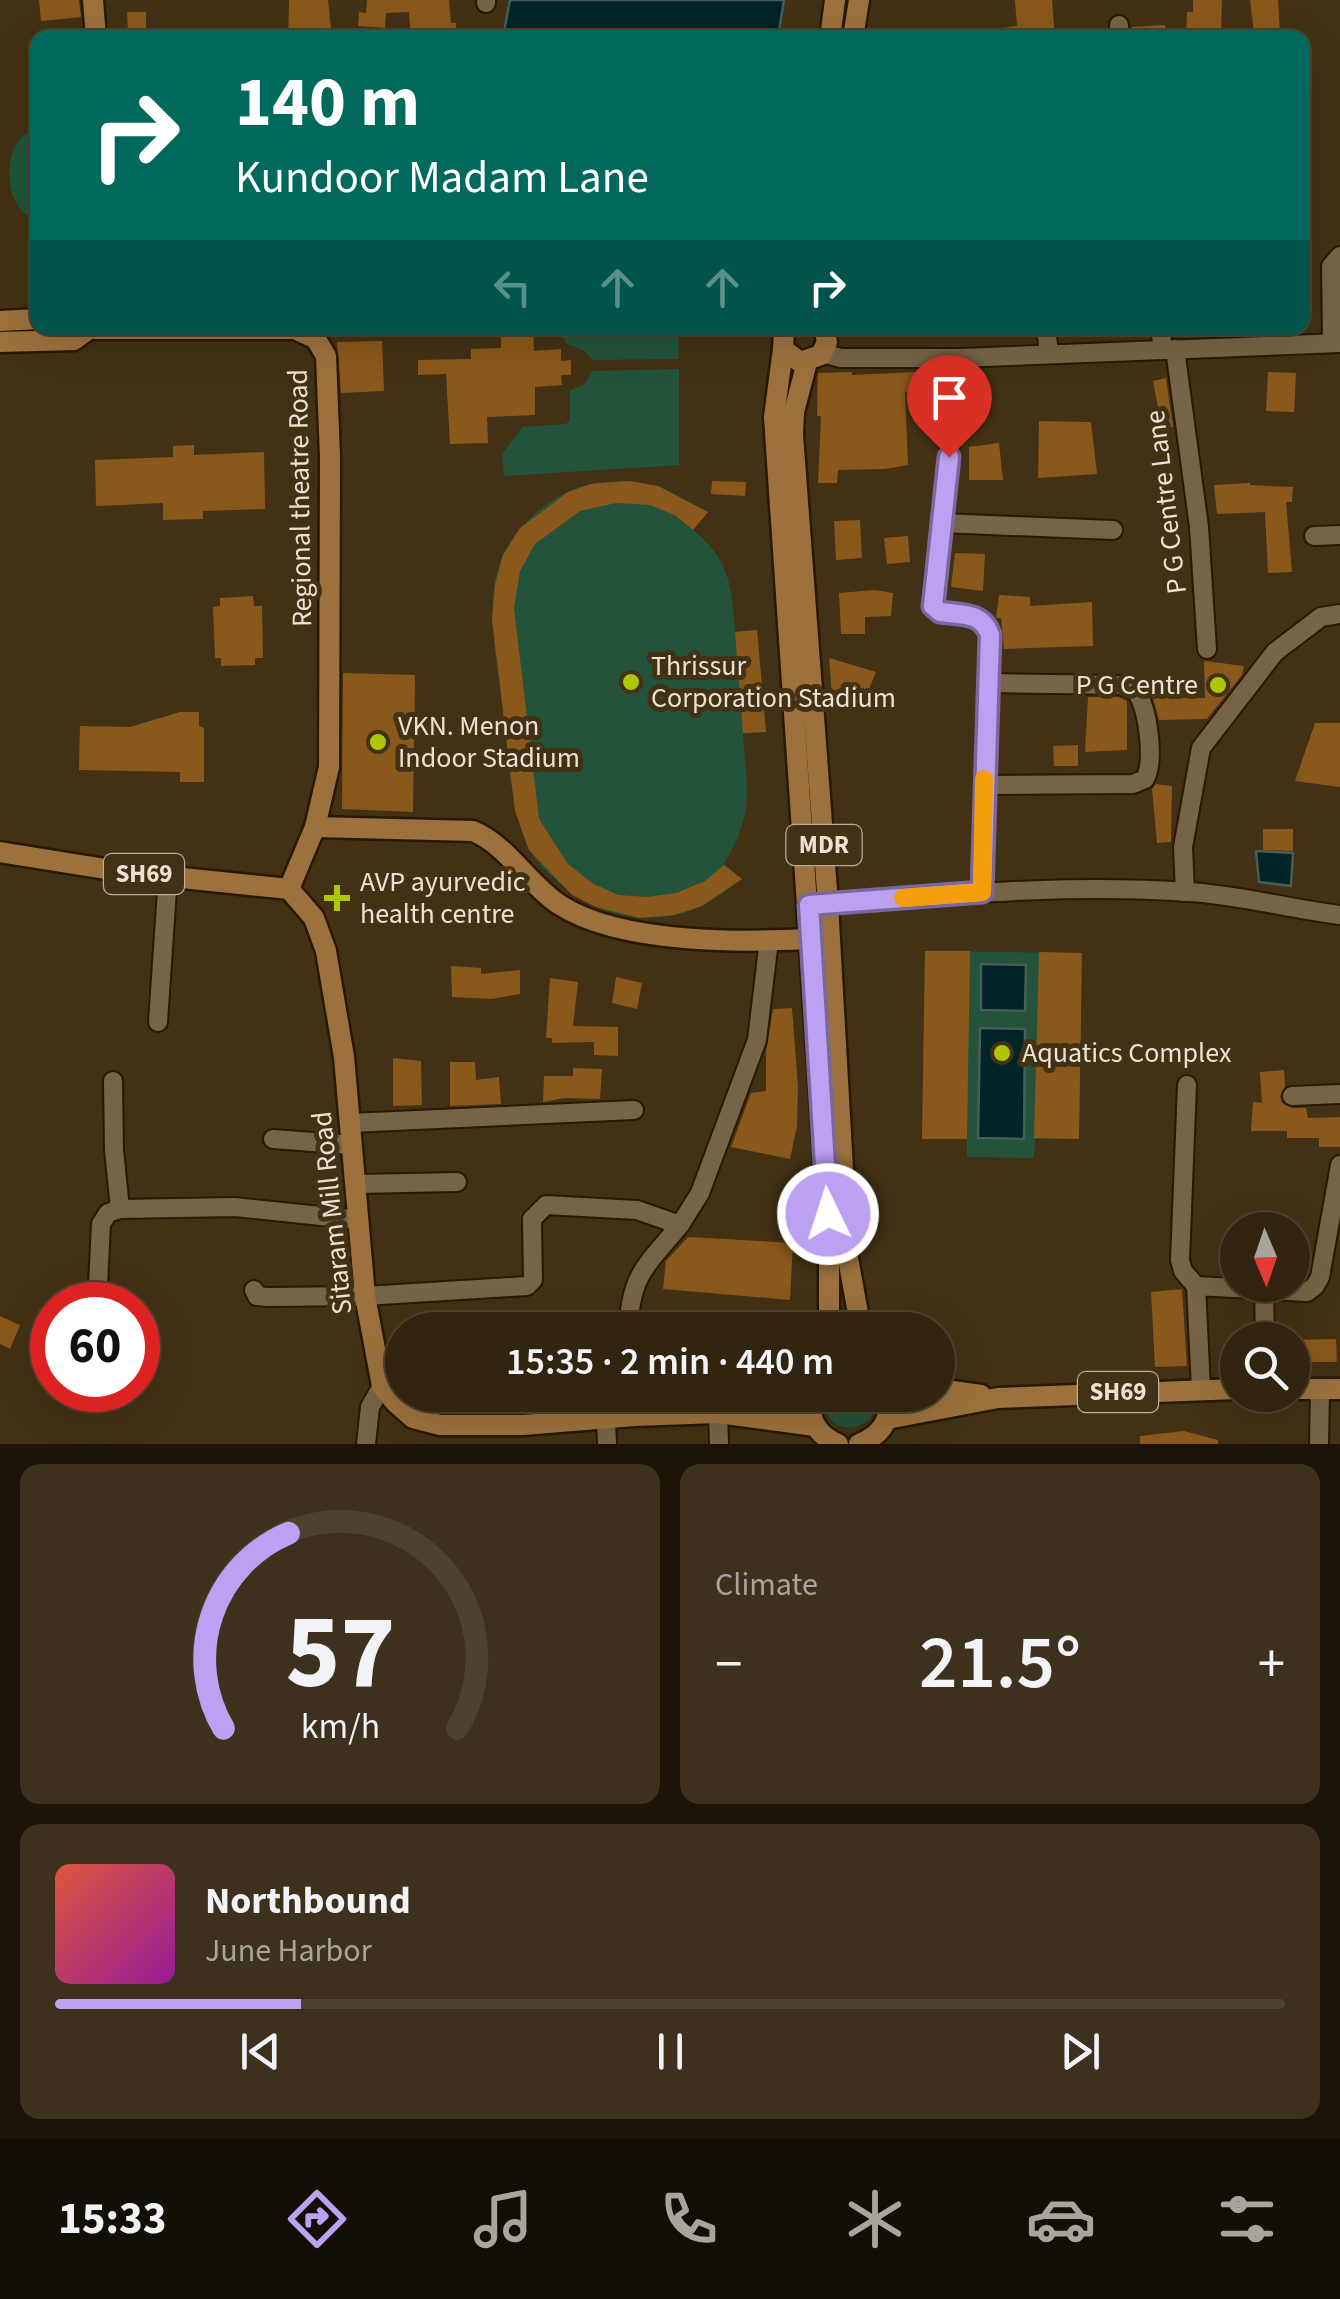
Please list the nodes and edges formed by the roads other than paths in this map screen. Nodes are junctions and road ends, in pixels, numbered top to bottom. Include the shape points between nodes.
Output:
1 (92, 0) edge
2 (836, 0) edge
3 (859, 0) edge
4 (95, 30) edge
5 (831, 30) edge
6 (854, 30) edge
7 (1340, 256) edge
8 (30, 320) edge
9 (0, 321) edge
10 (80, 335) edge
11 (306, 335) edge
12 (826, 335) edge
13 (1047, 335) edge
14 (1163, 335) edge
15 (783, 338) edge
16 (0, 342) edge
17 (1336, 343) edge
18 (1169, 349) junction
19 (1049, 353) junction
20 (815, 357) junction
21 (960, 358) junction
22 (941, 523) junction
23 (1113, 530) dead end
24 (1340, 535) edge
25 (1314, 536) dead end
26 (1340, 614) edge
27 (1207, 649) dead end
28 (990, 683) junction
29 (984, 785) junction
30 (314, 826) junction
31 (0, 852) edge
32 (168, 875) junction
33 (289, 890) junction
34 (982, 892) junction
35 (1185, 892) junction
36 (819, 904) junction
37 (1340, 915) edge
38 (821, 938) junction
39 (769, 940) junction
40 (158, 1022) dead end
41 (113, 1081) dead end
42 (1187, 1085) dead end
43 (1340, 1094) edge
44 (1292, 1096) dead end
45 (634, 1110) dead end
46 (351, 1134) junction
47 (273, 1139) dead end
48 (1340, 1165) edge
49 (457, 1182) dead end
50 (356, 1184) junction
51 (120, 1209) junction
52 (837, 1214) junction
53 (359, 1220) junction
54 (680, 1225) junction
55 (98, 1282) edge
56 (1196, 1286) junction
57 (1220, 1287) edge
58 (254, 1290) dead end
59 (1310, 1290) edge
60 (366, 1296) junction
61 (629, 1312) edge
62 (828, 1312) edge
63 (857, 1312) edge
64 (382, 1386) junction
65 (1201, 1388) junction
66 (1220, 1389) edge
67 (1330, 1389) edge
68 (955, 1391) edge
69 (998, 1398) junction
70 (620, 1412) edge
71 (707, 1412) edge
72 (722, 1412) edge
73 (810, 1412) edge
74 (887, 1412) edge
75 (718, 1413) junction
76 (606, 1419) junction
77 (887, 1419) junction
78 (828, 1439) edge
79 (868, 1442) edge
80 (366, 1444) edge
81 (607, 1444) edge
82 (720, 1444) edge
83 (1319, 1444) edge

1 - 4 main road
2 - 5 main road
3 - 6 main road
7 - 17 street via 1331,266
8 - 9 main road
10 - 16 main road, Regional theatre Road
11 - 30 main road, Regional theatre Road via 326,356 330,476 330,767
12 - 20 main road
13 - 19 street
14 - 18 street, P G Centre Lane
15 - 20 main road via 793,359
15 - 36 main road, MDR via 774,416
17 - 18 street
18 - 19 street
18 - 27 street, P G Centre Lane via 1199,527
19 - 21 street
20 - 21 street
20 - 36 main road, MDR via 794,412 793,435
21 - 22 street
22 - 23 street
22 - 28 street via 933,606 986,624
24 - 25 street
26 - 35 street via 1321,617 1275,652 1202,748 1184,847
28 - 29 street
28 - 29 street via 1136,690 1146,716 1149,770 1133,784
29 - 34 street
30 - 33 main road, Regional theatre Road
30 - 39 main road via 473,831 490,838 562,906 597,922 645,934
31 - 32 main road, SH69
32 - 33 main road, SH69
32 - 40 street
33 - 46 main road, Sitaram Mill Road via 314,918 326,951
34 - 35 street
34 - 36 street
35 - 37 street
36 - 38 main road, MDR
38 - 39 main road
38 - 52 main road, MDR
39 - 54 street via 757,1040 700,1193
41 - 51 street
42 - 56 street via 1180,1260
43 - 44 street
45 - 46 street
46 - 47 street
46 - 50 main road, Sitaram Mill Road
48 - 59 street via 1320,1277
49 - 50 street
50 - 53 main road, Sitaram Mill Road
51 - 53 street via 236,1208
51 - 55 street via 101,1224
52 - 62 main road, MDR
52 - 63 main road, MDR
53 - 60 main road, Sitaram Mill Road
54 - 60 street via 637,1210 546,1206 532,1219 533,1280 527,1286
54 - 61 street via 638,1278
56 - 57 street
56 - 65 street
58 - 60 street via 267,1297
60 - 64 main road, Sitaram Mill Road
64 - 76 main road via 413,1418 440,1425
64 - 80 street via 370,1407
65 - 66 main road, SH69
65 - 69 main road, SH69
67 - 83 street
68 - 69 main road, SH69
69 - 77 main road, SH69
70 - 76 main road
71 - 75 main road
72 - 75 main road
73 - 78 main road
74 - 77 main road
75 - 78 main road
75 - 82 street
76 - 81 street
77 - 79 main road

